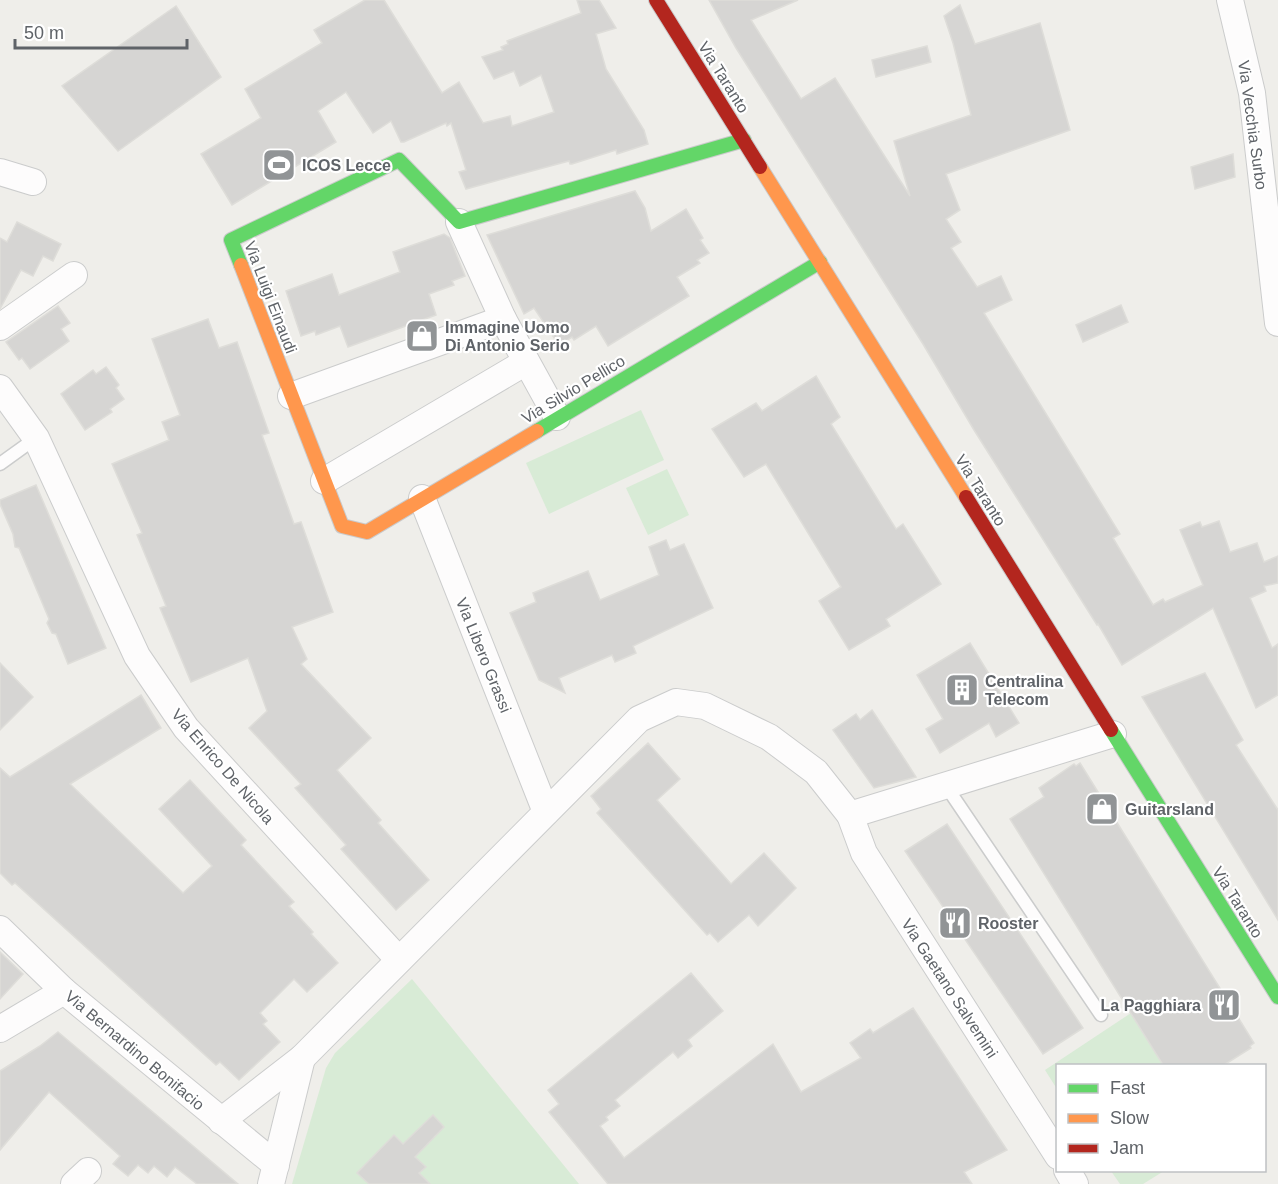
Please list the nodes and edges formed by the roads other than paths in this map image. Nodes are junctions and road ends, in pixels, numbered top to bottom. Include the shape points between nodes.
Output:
1 (656, 0) edge
2 (1230, 0) edge
3 (744, 140) junction
4 (0, 172) edge
5 (33, 182) dead end
6 (459, 222) junction
7 (820, 262) junction
8 (74, 275) dead end
9 (1278, 317) edge
10 (503, 320) junction
11 (1278, 323) edge
12 (0, 327) edge
13 (526, 362) junction
14 (0, 388) edge
15 (291, 396) junction
16 (557, 417) junction
17 (36, 438) junction
18 (0, 464) edge
19 (324, 481) junction
20 (422, 498) junction
21 (342, 526) joint
22 (1113, 734) junction
23 (946, 786) junction
24 (546, 812) junction
25 (850, 815) junction
26 (0, 929) edge
27 (399, 960) junction
28 (64, 991) junction
29 (1278, 996) edge
30 (1101, 1015) dead end
31 (0, 1029) edge
32 (302, 1058) junction
33 (221, 1121) junction
34 (1056, 1160) edge
35 (274, 1174) edge

1 - 3 street, Via Taranto
2 - 9 street, Via Vecchia Surbo via 1252,93
3 - 6 street
3 - 7 street, Via Taranto
4 - 5 street
6 - 10 street
6 - 15 street, Via Luigi Einaudi via 399,160 231,240
7 - 16 street, Via Silvio Pellico
7 - 22 street, Via Taranto
8 - 12 street
9 - 11 street, Via Vecchia Surbo
10 - 13 street
10 - 15 street
13 - 16 street
13 - 19 street
14 - 17 street, Via Enrico De Nicola
15 - 19 street, Via Luigi Einaudi
16 - 20 street, Via Silvio Pellico
17 - 18 lane
17 - 27 street, Via Enrico De Nicola via 137,656 186,728
19 - 21 street, Via Luigi Einaudi
20 - 21 street, Via Silvio Pellico via 367,532
20 - 24 street, Via Libero Grassi
22 - 23 street
22 - 29 street, Via Taranto
23 - 25 street
23 - 30 lane
24 - 25 street, Via Gaetano Salvemini via 639,718 676,702 705,706 769,737 816,772
24 - 27 street, Via Gaetano Salvemini
25 - 34 street, Via Gaetano Salvemini via 864,853
26 - 28 street, Via Bernardino Bonifacio
27 - 32 street, Via Gaetano Salvemini
28 - 31 street
28 - 33 street, Via Bernardino Bonifacio
32 - 33 street, Via Gaetano Salvemini
32 - 35 street
33 - 35 street, Via Bernardino Bonifacio

